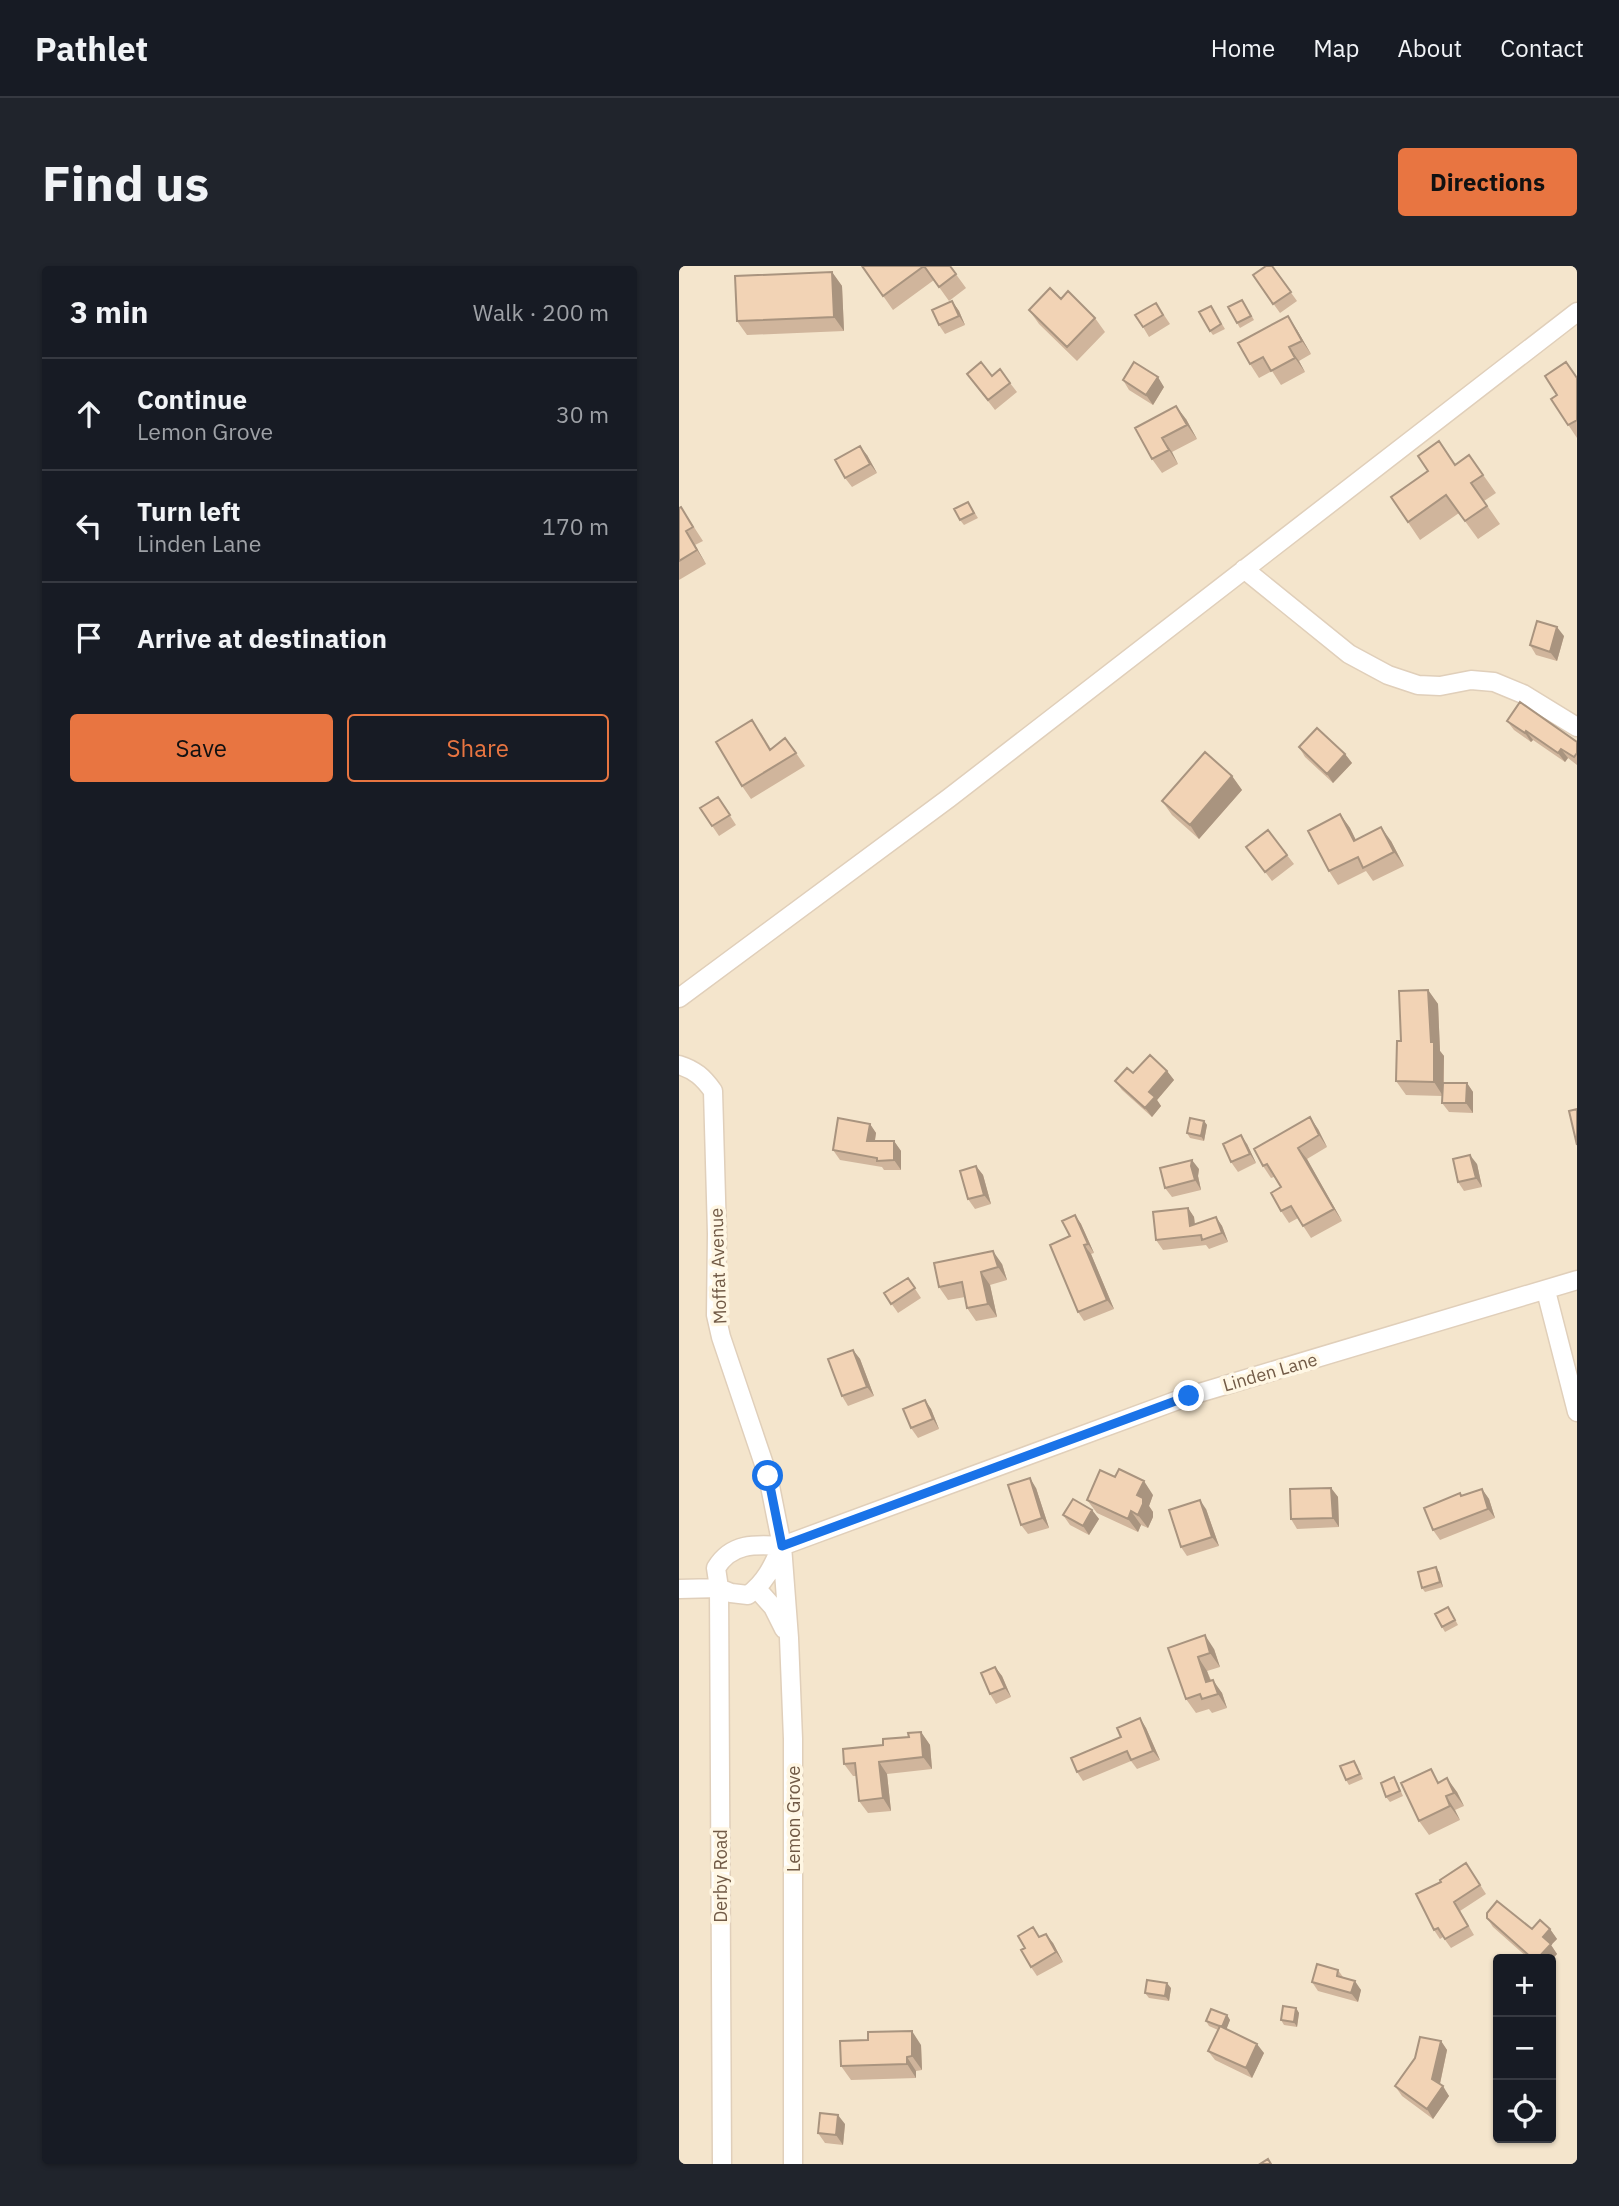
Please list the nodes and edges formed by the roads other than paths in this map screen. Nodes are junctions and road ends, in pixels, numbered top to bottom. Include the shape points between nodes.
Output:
1 (1577, 312) edge
2 (1244, 569) junction
3 (1577, 727) edge
4 (679, 998) edge
5 (679, 1065) edge
6 (1577, 1280) edge
7 (1546, 1291) junction
8 (1577, 1412) edge
9 (768, 1476) joint
10 (782, 1546) junction
11 (719, 1588) junction
12 (679, 1589) edge
13 (757, 1589) junction
14 (789, 1638) junction
15 (722, 2164) edge
16 (793, 2164) edge

1 - 2 street
2 - 3 street via 1349,654 1388,675 1418,685 1494,682
2 - 4 street
5 - 9 street, Moffat Avenue via 694,1070 713,1091 716,1315
6 - 7 street, Linden Lane
7 - 8 street
7 - 10 street, Linden Lane via 1189,1396
9 - 10 street, Lemon Grove
10 - 11 street, Linden Lane via 753,1544 729,1553 716,1568
10 - 13 street
10 - 14 street, Lemon Grove
11 - 12 street
11 - 13 street via 748,1595
11 - 15 street, Derby Road
13 - 14 street via 773,1607
14 - 16 street, Lemon Grove

